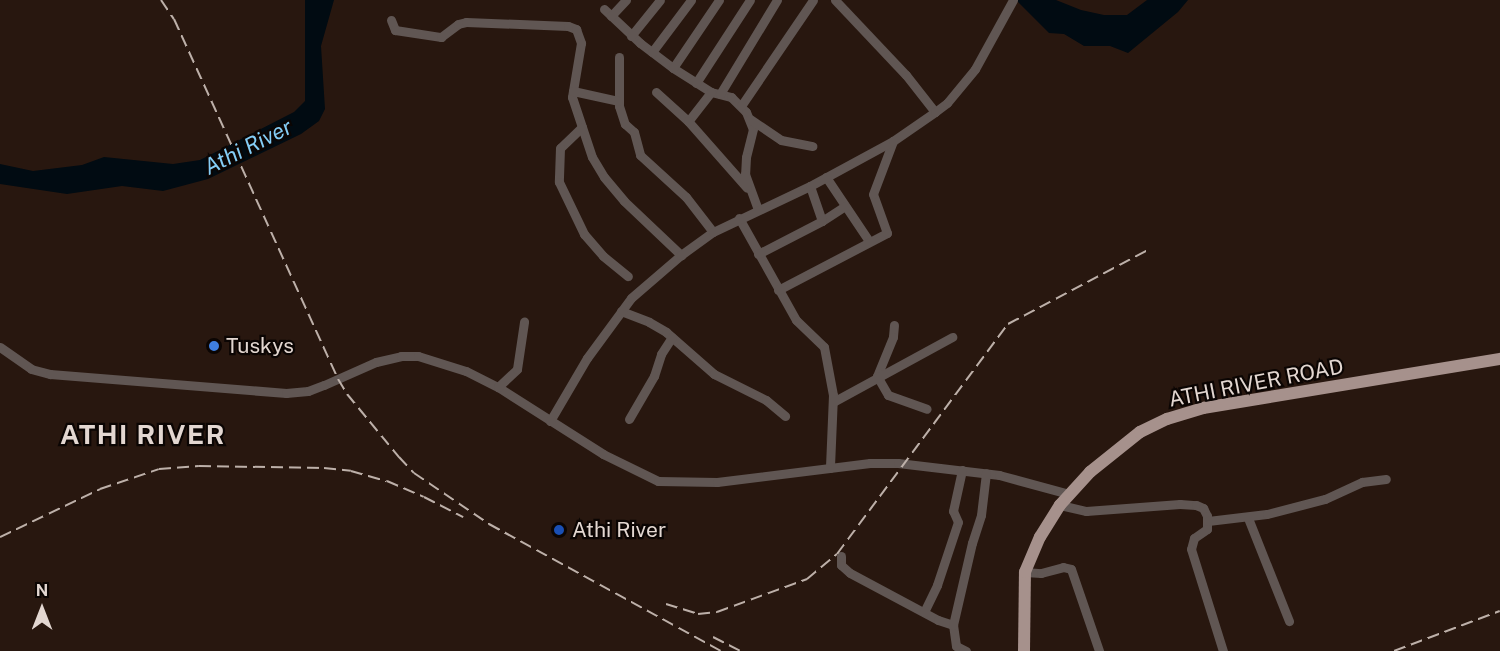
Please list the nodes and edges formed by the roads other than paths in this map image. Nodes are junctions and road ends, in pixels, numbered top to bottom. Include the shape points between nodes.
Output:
1 (626, 0) edge
2 (660, 0) edge
3 (691, 0) edge
4 (719, 0) edge
5 (750, 0) edge
6 (777, 0) edge
7 (813, 0) edge
8 (835, 0) edge
9 (1013, 0) edge
10 (391, 20) dead end
11 (632, 36) junction
12 (652, 52) junction
13 (619, 57) dead end
14 (673, 68) junction
15 (696, 83) junction
16 (573, 92) junction
17 (656, 92) dead end
18 (715, 93) junction
19 (618, 101) junction
20 (741, 106) junction
21 (934, 112) junction
22 (750, 119) junction
23 (688, 121) junction
24 (582, 127) junction
25 (893, 141) junction
26 (812, 146) dead end
27 (826, 177) junction
28 (810, 186) junction
29 (749, 189) junction
30 (845, 206) junction
31 (758, 209) junction
32 (739, 218) junction
33 (822, 221) junction
34 (713, 232) junction
35 (869, 241) junction
36 (758, 254) junction
37 (681, 255) junction
38 (628, 276) dead end
39 (778, 290) junction
40 (621, 311) junction
41 (524, 322) dead end
42 (894, 326) dead end
43 (672, 337) junction
44 (952, 337) dead end
45 (0, 347) edge
46 (1500, 359) edge
47 (877, 375) junction
48 (498, 387) junction
49 (833, 402) junction
50 (927, 409) dead end
51 (784, 416) dead end
52 (629, 419) dead end
53 (550, 421) junction
54 (830, 468) junction
55 (962, 470) junction
56 (986, 473) junction
57 (1386, 479) dead end
58 (1069, 494) junction
59 (1060, 505) junction
60 (1248, 518) junction
61 (1208, 522) junction
62 (841, 556) dead end
63 (1025, 572) junction
64 (924, 612) junction
65 (1289, 621) dead end
66 (953, 625) junction
67 (966, 651) edge
68 (1024, 651) edge
69 (1099, 651) edge
70 (1223, 651) edge

1 - 11 street via 607,13
2 - 11 street
3 - 12 street
4 - 14 street
5 - 15 street
6 - 18 street
7 - 20 street
8 - 21 street via 906,75
9 - 21 street via 975,69 947,103
10 - 16 street via 395,30 441,37 466,21 573,27 579,31 581,43
11 - 12 street
12 - 14 street
13 - 19 street
14 - 15 street
15 - 18 street
16 - 19 street
16 - 24 street
17 - 23 street
18 - 20 street via 731,97
18 - 23 street
19 - 34 street via 623,122 634,132 642,159 686,197
20 - 22 street
21 - 25 street
22 - 26 street via 781,140
22 - 29 street via 753,135 745,168
23 - 29 street
24 - 37 street via 597,166 610,186
24 - 38 street via 560,148 559,182 584,234
25 - 27 street
25 - 35 street via 873,194 887,233
27 - 28 street
27 - 30 street
28 - 31 street
28 - 33 street
29 - 31 street
30 - 33 street
30 - 35 street
31 - 32 street
32 - 34 street
32 - 36 street
33 - 36 street
34 - 37 street
35 - 39 street
36 - 39 street
37 - 40 street
39 - 49 street via 796,320 823,344
40 - 43 street via 650,322
40 - 53 street via 587,358
41 - 48 street via 517,369
42 - 47 street via 896,331
43 - 51 street via 714,374 776,406
43 - 52 street
44 - 47 street
45 - 48 street via 31,369 50,374 286,393 308,391 376,362 409,355 448,365
46 - 58 main road, ATHI RIVER ROAD via 1177,415 1118,447
47 - 49 street
47 - 50 street via 888,395
48 - 53 street
49 - 54 street
53 - 54 street via 603,454 658,481 717,482
54 - 55 street via 898,463
55 - 56 street
55 - 64 street via 953,511 958,522
56 - 58 street
56 - 66 street via 981,515
57 - 60 street via 1362,482 1325,499
58 - 59 main road, ATHI RIVER ROAD
59 - 61 street via 1086,511 1196,505 1206,512
59 - 63 main road, ATHI RIVER ROAD
60 - 61 street
60 - 65 street
61 - 70 street via 1207,529 1190,545
62 - 64 street via 841,565 850,573
63 - 68 main road, ATHI RIVER ROAD
63 - 69 street via 1071,569
64 - 66 street
66 - 67 street via 956,646

